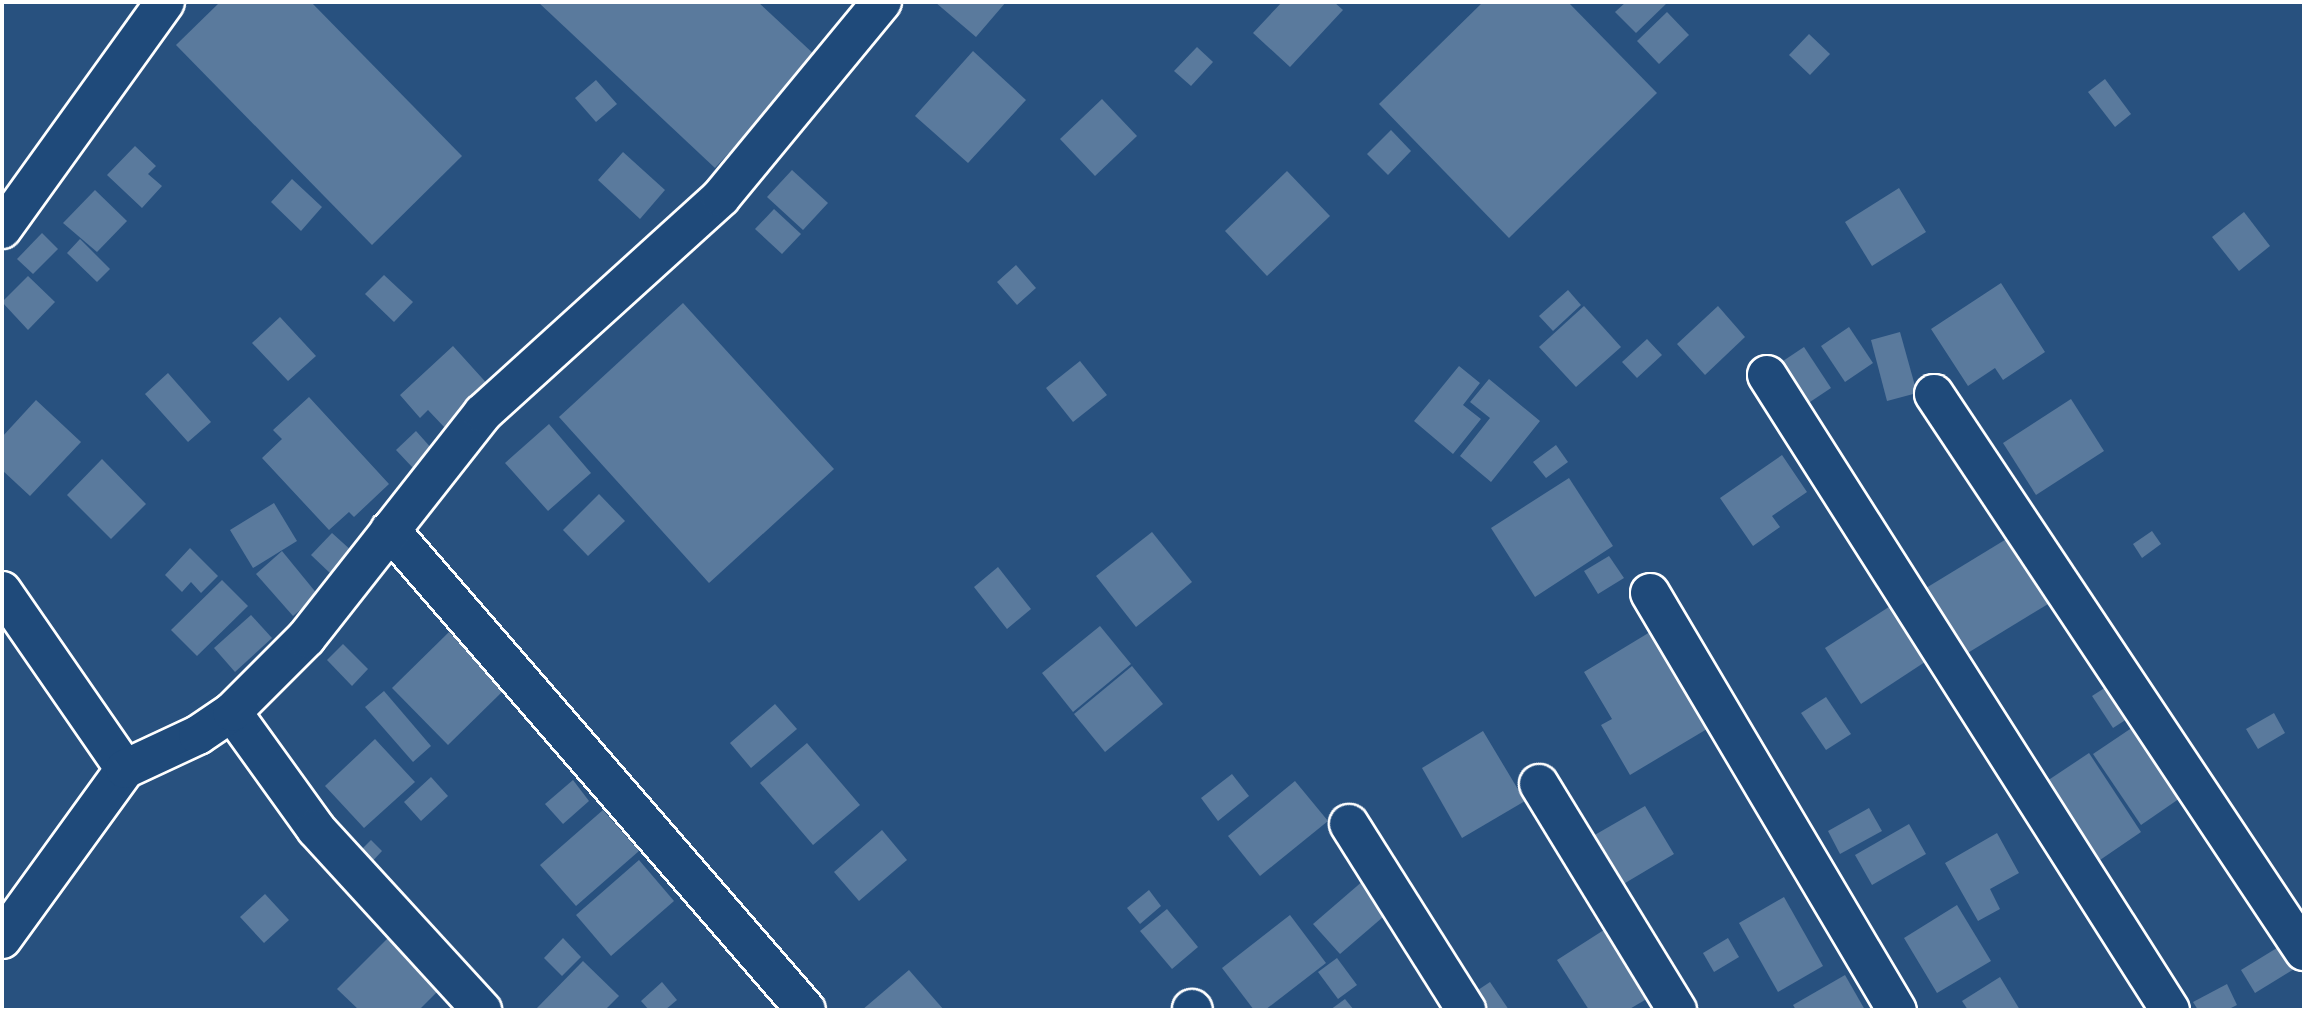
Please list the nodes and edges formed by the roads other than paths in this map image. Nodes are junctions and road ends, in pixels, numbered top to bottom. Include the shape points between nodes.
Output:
1 (165, 2) edge
2 (882, 2) edge
3 (2, 229) edge
4 (1767, 375) dead end
5 (1934, 394) dead end
6 (390, 530) junction
7 (2, 591) edge
8 (1650, 593) dead end
9 (232, 712) junction
10 (125, 769) junction
11 (1539, 784) dead end
12 (1349, 824) dead end
13 (2, 939) edge
14 (2304, 951) edge
15 (482, 1010) edge
16 (806, 1010) edge
17 (1466, 1010) edge
18 (1677, 1010) edge
19 (1896, 1010) edge
20 (2170, 1010) edge

1 - 3 street
2 - 6 street via 721,197 483,413
4 - 20 street
5 - 14 street
6 - 9 street via 306,638
6 - 16 street
7 - 10 street
8 - 19 street
9 - 10 street via 198,735
9 - 15 street via 316,829
10 - 13 street
11 - 18 street
12 - 17 street

